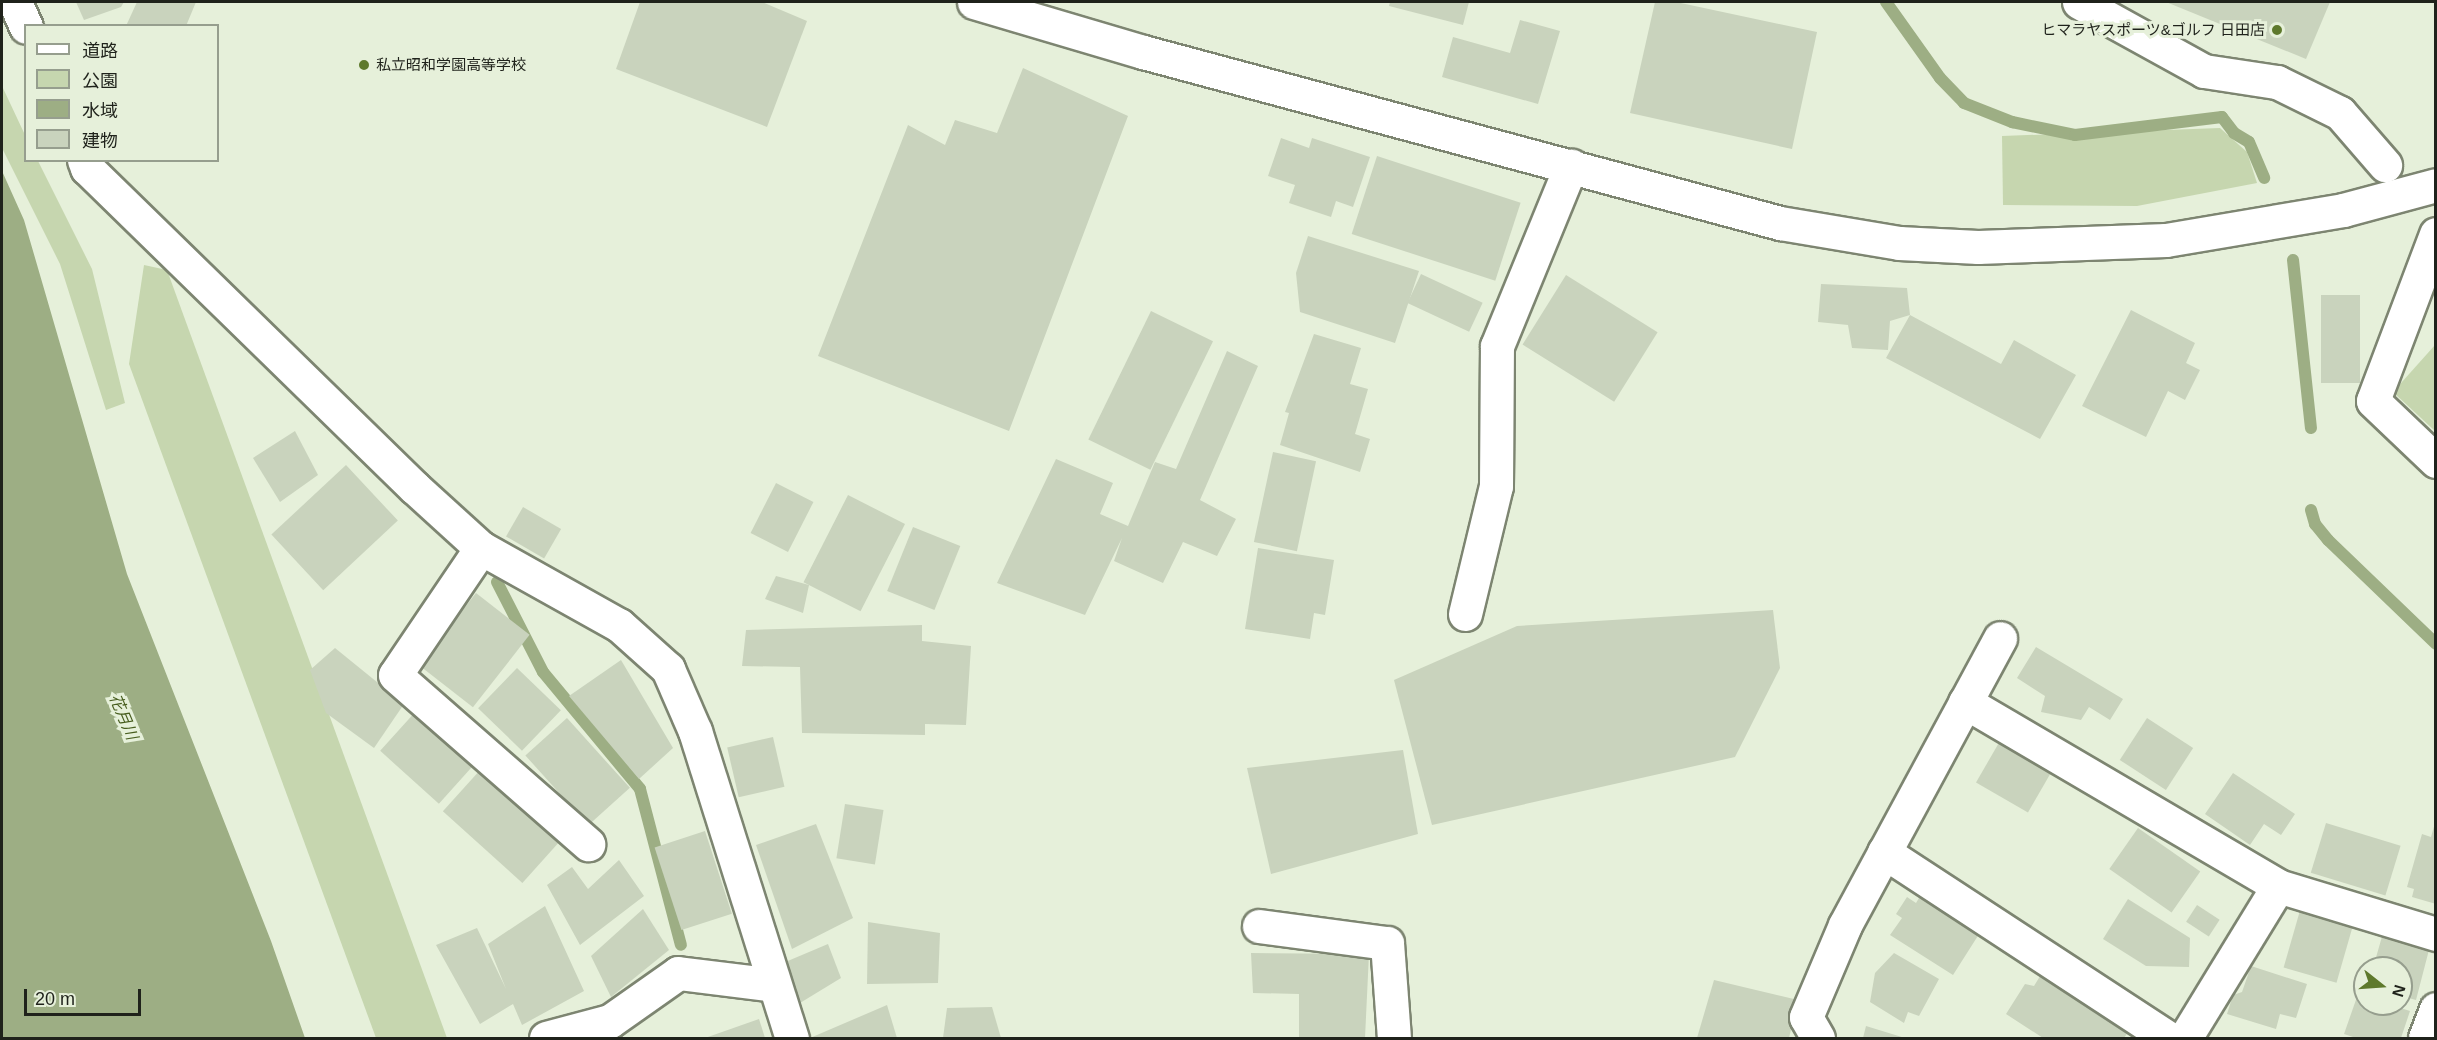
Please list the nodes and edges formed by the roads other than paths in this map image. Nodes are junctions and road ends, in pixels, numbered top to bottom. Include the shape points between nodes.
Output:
1 (15, 2) edge
2 (974, 2) edge
3 (2079, 2) edge
4 (25, 24) edge
5 (85, 162) edge
6 (2385, 165) dead end
7 (1571, 166) junction
8 (2435, 185) edge
9 (2436, 234) edge
10 (2436, 461) edge
11 (481, 548) junction
12 (1465, 614) dead end
13 (2000, 638) dead end
14 (1965, 702) junction
15 (588, 844) dead end
16 (1884, 852) junction
17 (2278, 885) junction
18 (1259, 926) dead end
19 (2436, 934) edge
20 (774, 985) junction
21 (2436, 1008) edge
22 (546, 1038) edge
23 (792, 1038) edge
24 (1394, 1038) edge
25 (1818, 1038) edge
26 (2168, 1038) edge
27 (2185, 1038) edge
28 (2425, 1038) edge

1 - 4 street
2 - 7 street via 1143,52
3 - 6 street via 2204,71 2277,82 2340,114
5 - 11 street via 415,488
7 - 8 street via 1780,222 1899,243 1978,247 2166,240 2343,210
7 - 12 street via 1497,346 1496,486
9 - 10 street via 2373,402
11 - 15 street via 394,675
11 - 20 street via 619,625 668,669 695,731
13 - 14 street
14 - 16 street
14 - 17 street
16 - 25 street via 1845,925 1806,1017
16 - 26 street
17 - 19 street
17 - 27 street
18 - 24 street via 1387,943
20 - 22 street via 678,973 610,1021
20 - 23 street
21 - 28 street

